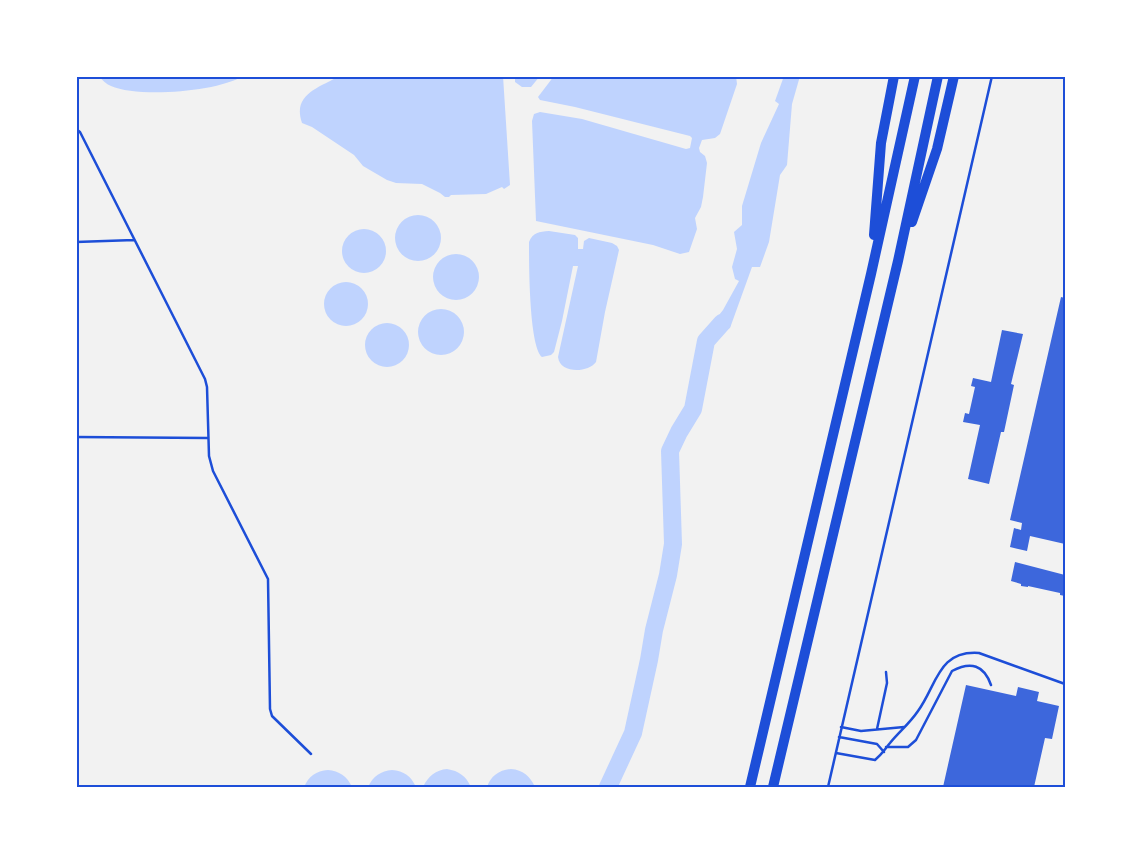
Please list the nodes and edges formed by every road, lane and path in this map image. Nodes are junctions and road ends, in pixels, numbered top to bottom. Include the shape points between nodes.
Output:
1 (890, 76) edge
2 (894, 76) edge
3 (914, 76) edge
4 (938, 76) edge
5 (954, 76) edge
6 (992, 76) edge
7 (889, 100) junction
8 (76, 129) edge
9 (134, 240) junction
10 (76, 242) edge
11 (898, 261) junction
12 (871, 274) junction
13 (76, 437) edge
14 (208, 438) junction
15 (886, 672) dead end
16 (1065, 684) edge
17 (991, 686) dead end
18 (841, 727) junction
19 (905, 727) junction
20 (877, 729) junction
21 (839, 737) junction
22 (886, 747) junction
23 (884, 752) junction
24 (836, 753) junction
25 (311, 754) dead end
26 (750, 787) edge
27 (773, 787) edge
28 (828, 787) edge

1 - 7 highway
2 - 7 highway
3 - 12 highway
4 - 11 highway
5 - 11 highway via 937,149
6 - 18 lane
7 - 12 highway via 881,143
8 - 9 lane
9 - 10 lane
9 - 14 lane via 205,379
11 - 27 highway
12 - 26 highway
13 - 14 lane
14 - 25 lane via 212,472 268,580 272,716
15 - 20 lane
16 - 19 lane via 979,652 966,652 952,658 940,672
17 - 22 lane via 986,673 980,668 966,666 952,671 916,740 908,747
18 - 20 lane via 861,731
18 - 21 lane
19 - 20 lane
19 - 22 lane
21 - 23 lane via 877,744
21 - 24 lane
22 - 23 lane
23 - 24 lane via 875,760
24 - 28 lane

